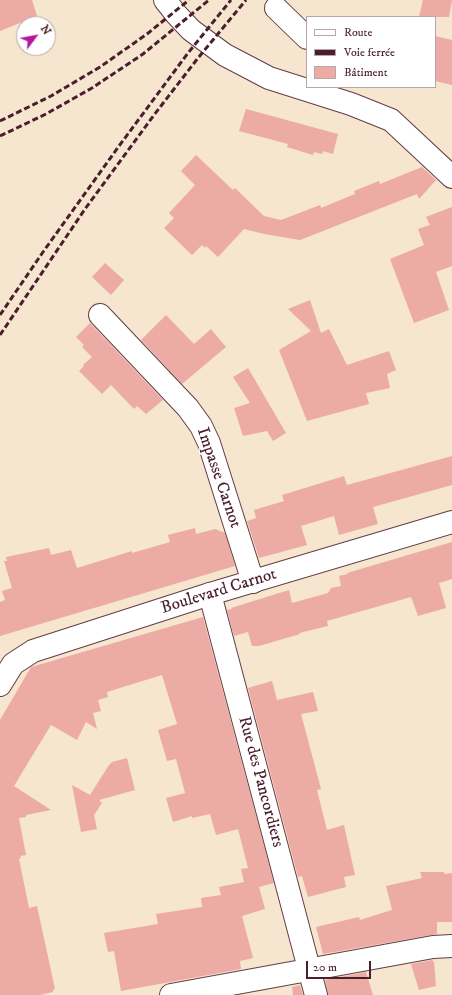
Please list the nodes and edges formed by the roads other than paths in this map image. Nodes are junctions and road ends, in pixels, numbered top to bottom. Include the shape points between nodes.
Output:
1 (165, 0) edge
2 (276, 8) dead end
3 (306, 37) edge
4 (306, 86) edge
5 (318, 88) edge
6 (346, 94) edge
7 (452, 177) edge
8 (100, 315) dead end
9 (452, 522) edge
10 (252, 582) junction
11 (210, 594) junction
12 (0, 686) edge
13 (452, 946) edge
14 (310, 970) junction
15 (171, 995) edge
16 (316, 995) edge

1 - 4 street via 191,30 225,55 270,78
2 - 3 street
5 - 6 street
6 - 7 street via 391,120
8 - 10 street, Impasse Carnot via 188,408 201,426 209,443
9 - 10 street, Boulevard Carnot
10 - 11 street, Boulevard Carnot
11 - 12 street, Boulevard Carnot via 33,651 13,664
11 - 14 street, Rue des Pancordiers
13 - 14 street via 433,947
14 - 15 street
14 - 16 street, Rue des Pancordiers

